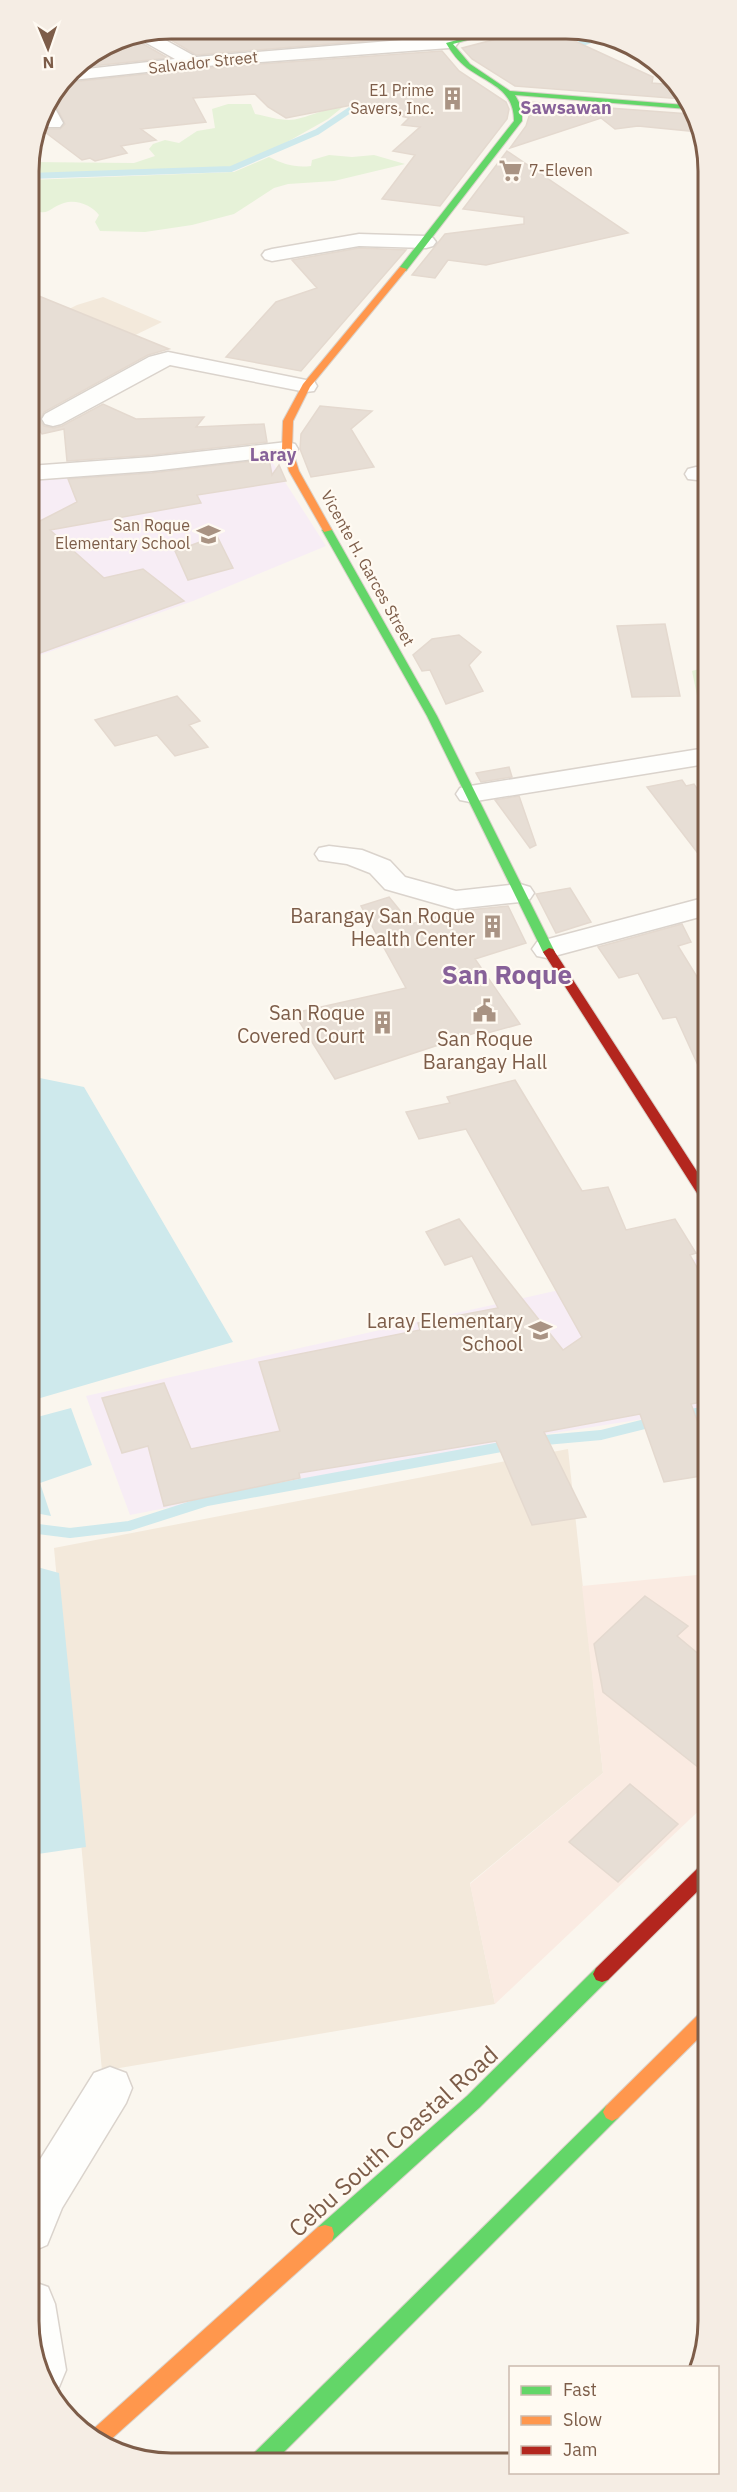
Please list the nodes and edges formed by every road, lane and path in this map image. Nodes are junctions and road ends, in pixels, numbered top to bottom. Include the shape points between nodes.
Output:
1 (265, 39) edge
2 (459, 39) edge
3 (153, 41) edge
4 (449, 43) junction
5 (270, 56) junction
6 (193, 62) junction
7 (81, 75) edge
8 (512, 93) junction
9 (681, 107) edge
10 (426, 242) junction
11 (272, 255) dead end
12 (306, 386) junction
13 (53, 419) dead end
14 (288, 448) junction
15 (39, 472) edge
16 (698, 757) edge
17 (470, 794) junction
18 (329, 854) dead end
19 (520, 893) junction
20 (698, 908) edge
21 (547, 949) junction
22 (698, 1182) edge
23 (698, 1879) edge
24 (698, 2027) edge
25 (110, 2088) dead end
26 (39, 2208) edge
27 (102, 2433) edge
28 (268, 2453) edge

1 - 5 street
2 - 4 main road
3 - 6 street
4 - 5 street, Salvador Street
4 - 8 main road via 456,58 476,74
5 - 6 street, Salvador Street
6 - 7 street, Salvador Street
8 - 9 main road
8 - 10 main road, Vicente H. Garces Street via 519,100 518,121
10 - 11 street via 359,240
10 - 12 main road, Vicente H. Garces Street
12 - 13 street via 168,358
12 - 14 main road, Vicente H. Garces Street via 288,421
14 - 15 street
14 - 17 main road, Vicente H. Garces Street via 294,471 432,716
16 - 17 street
17 - 19 main road, Vicente H. Garces Street
18 - 19 street via 352,856 380,867 395,883 454,900
19 - 21 main road, Vicente H. Garces Street
20 - 21 street
21 - 22 main road, Vicente H. Garces Street
23 - 27 main road, Cebu South Coastal Road via 473,2102
24 - 28 main road
25 - 26 street

